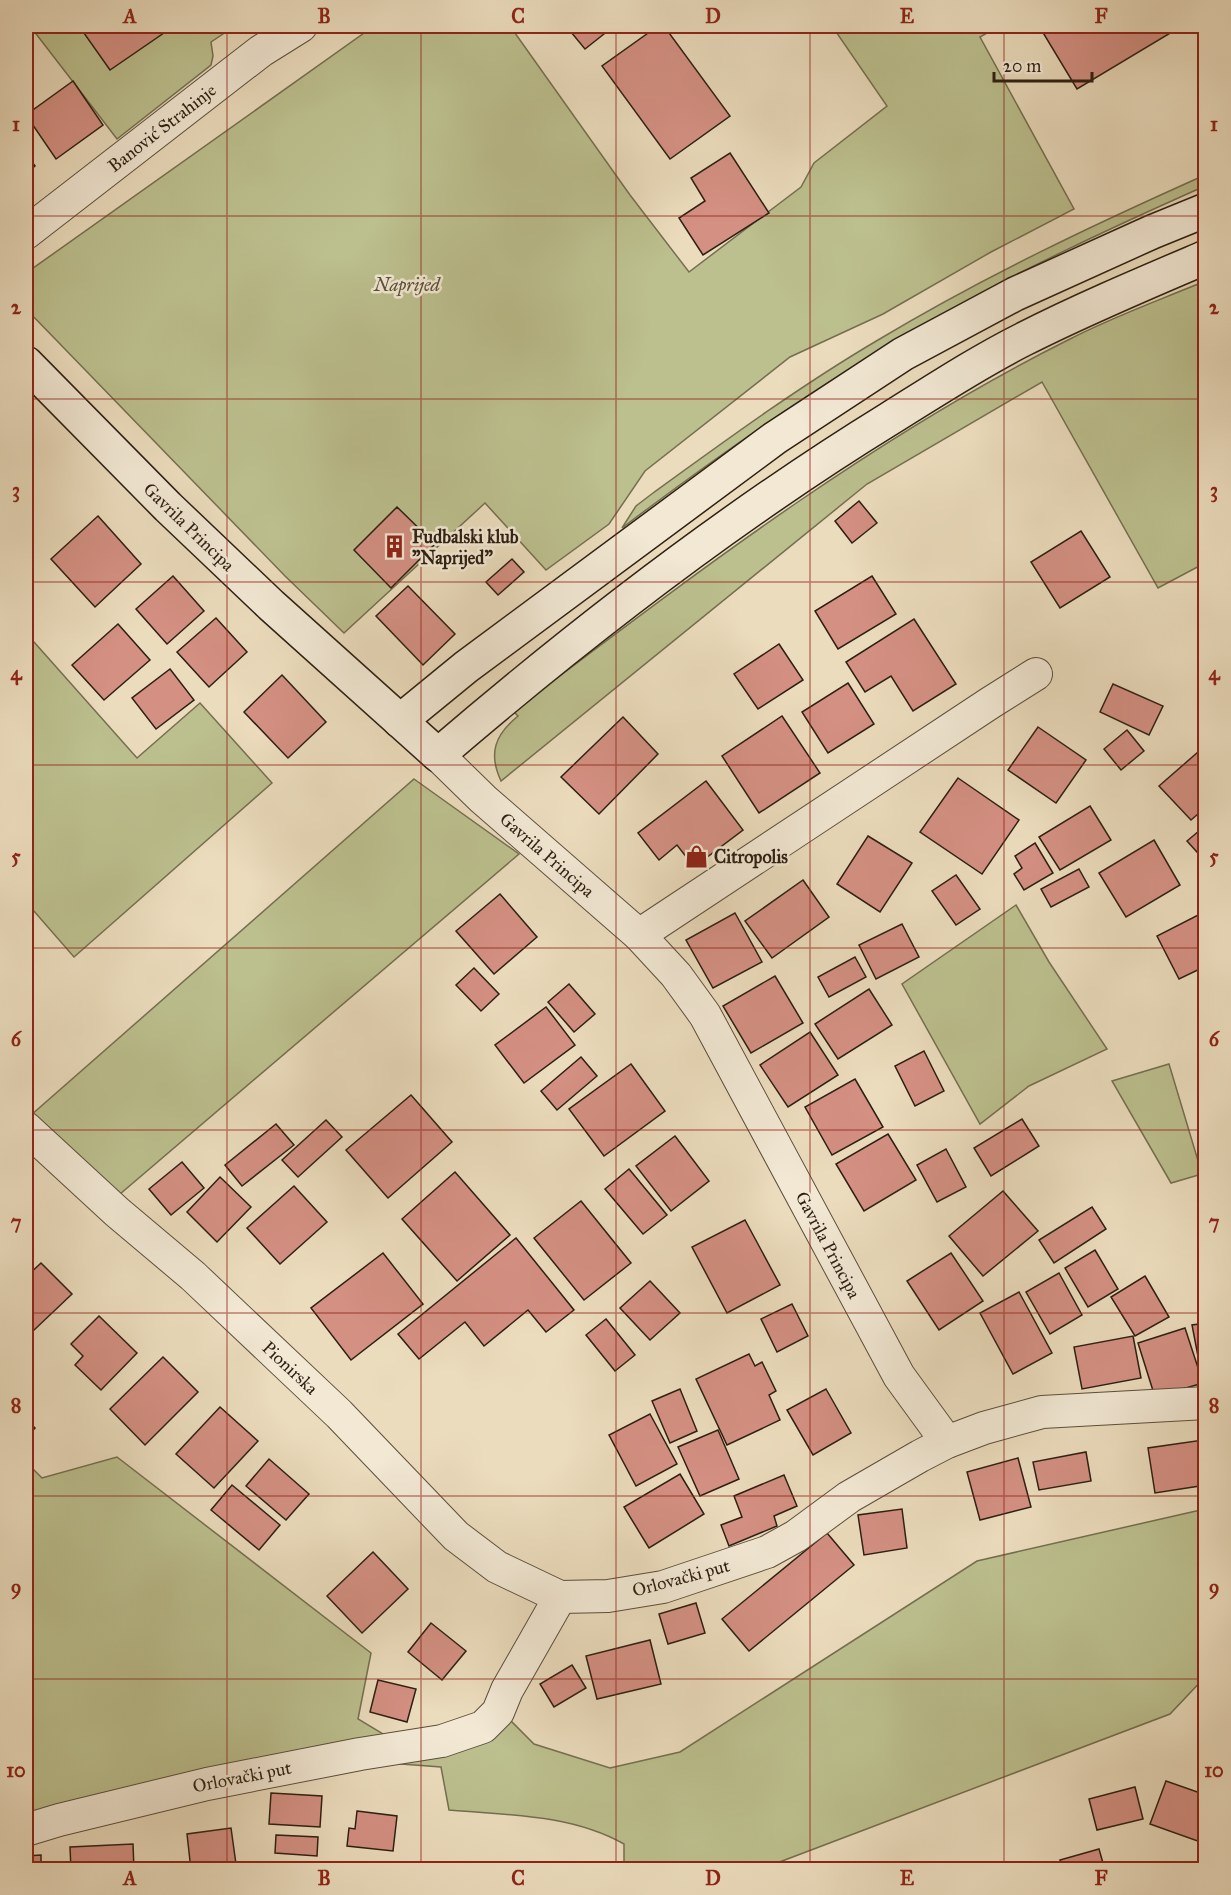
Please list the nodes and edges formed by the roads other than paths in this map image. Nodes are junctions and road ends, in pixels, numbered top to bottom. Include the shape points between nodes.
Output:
1 (301, 26) edge
2 (1206, 210) edge
3 (26, 233) edge
4 (1206, 257) edge
5 (26, 363) edge
6 (1036, 674) dead end
7 (400, 721) junction
8 (438, 755) junction
9 (639, 935) junction
10 (26, 1128) edge
11 (1206, 1403) edge
12 (948, 1442) junction
13 (560, 1597) junction
14 (26, 1830) edge

1 - 3 street, Banović Strahinje via 261,51
2 - 7 main road via 1015,294 903,354 766,444 490,648
4 - 8 main road via 1024,339 823,460 676,564
5 - 7 main road, Gavrila Principa via 168,507
6 - 9 street
7 - 8 main road, Gavrila Principa
8 - 9 street, Gavrila Principa
9 - 12 street, Gavrila Principa via 676,975 705,1015 899,1376
10 - 13 street, Pionirska via 193,1276 339,1414 456,1536 497,1567
11 - 12 street, Orlovački put via 1042,1412
12 - 13 street, Orlovački put via 849,1497 767,1552 663,1587 608,1596
13 - 14 street, Orlovački put via 498,1712 483,1727 442,1741 207,1784

